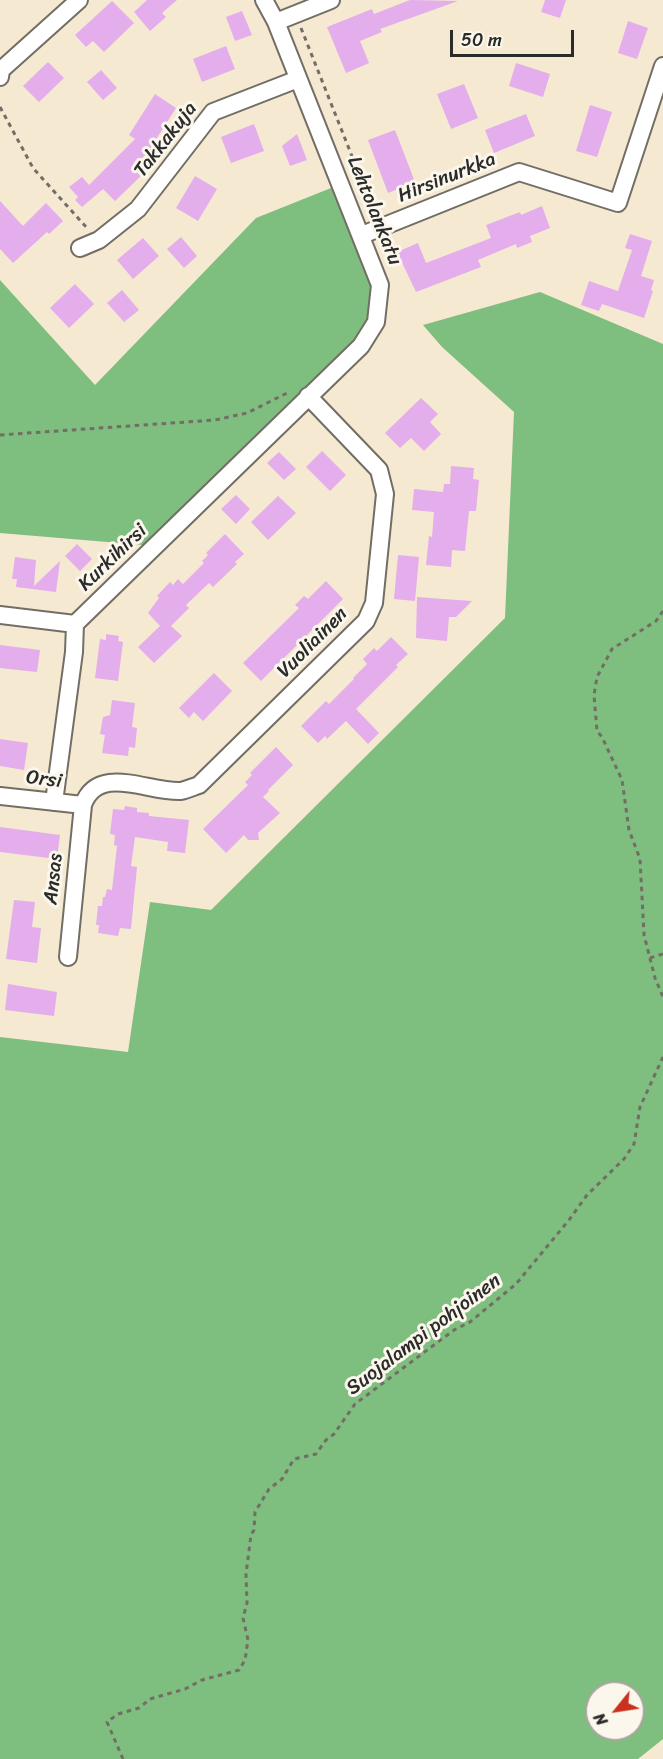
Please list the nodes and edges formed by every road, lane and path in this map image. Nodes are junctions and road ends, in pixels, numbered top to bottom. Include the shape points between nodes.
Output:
1 (79, 0) edge
2 (264, 0) edge
3 (331, 0) edge
4 (276, 22) junction
5 (663, 66) edge
6 (0, 77) edge
7 (298, 79) junction
8 (0, 107) edge
9 (362, 235) junction
10 (99, 240) junction
11 (80, 249) dead end
12 (308, 396) junction
13 (0, 435) edge
14 (663, 611) edge
15 (0, 615) edge
16 (75, 624) junction
17 (0, 796) edge
18 (54, 802) junction
19 (83, 805) junction
20 (663, 954) edge
21 (68, 957) dead end
22 (650, 958) junction
23 (663, 997) edge
24 (663, 1057) edge
25 (123, 1759) edge

1 - 6 street via 1,70
2 - 4 street, Lehtolankatu
3 - 4 street
4 - 7 street, Lehtolankatu
5 - 9 street, Hirsinurkka via 618,203 519,172
7 - 9 street, Lehtolankatu
7 - 10 street, Takkakuja via 213,112 138,209
8 - 10 path via 33,168
9 - 12 street, Lehtolankatu via 380,285 376,322 361,346
10 - 11 street, Takkakuja
12 - 13 path via 291,391 247,413 215,420
12 - 16 street, Kurkihirsi
12 - 19 street, Vuoliainen via 380,470 385,494 374,603 366,621 199,785 181,791 112,782 98,786 87,795
14 - 22 path via 656,621 612,649 597,677 594,695 597,730 622,780 629,830 640,859 644,935
15 - 16 street
16 - 18 street
17 - 18 street, Orsi
18 - 19 street, Orsi
19 - 21 street, Ansas
20 - 22 path
22 - 23 path
24 - 25 path, Suojalampi pohjoinen via 640,1107 634,1144 587,1195 516,1284 355,1404 316,1454 294,1459 282,1479 268,1489 255,1512 251,1535 243,1618 248,1640 245,1660 239,1670 150,1699 107,1722

